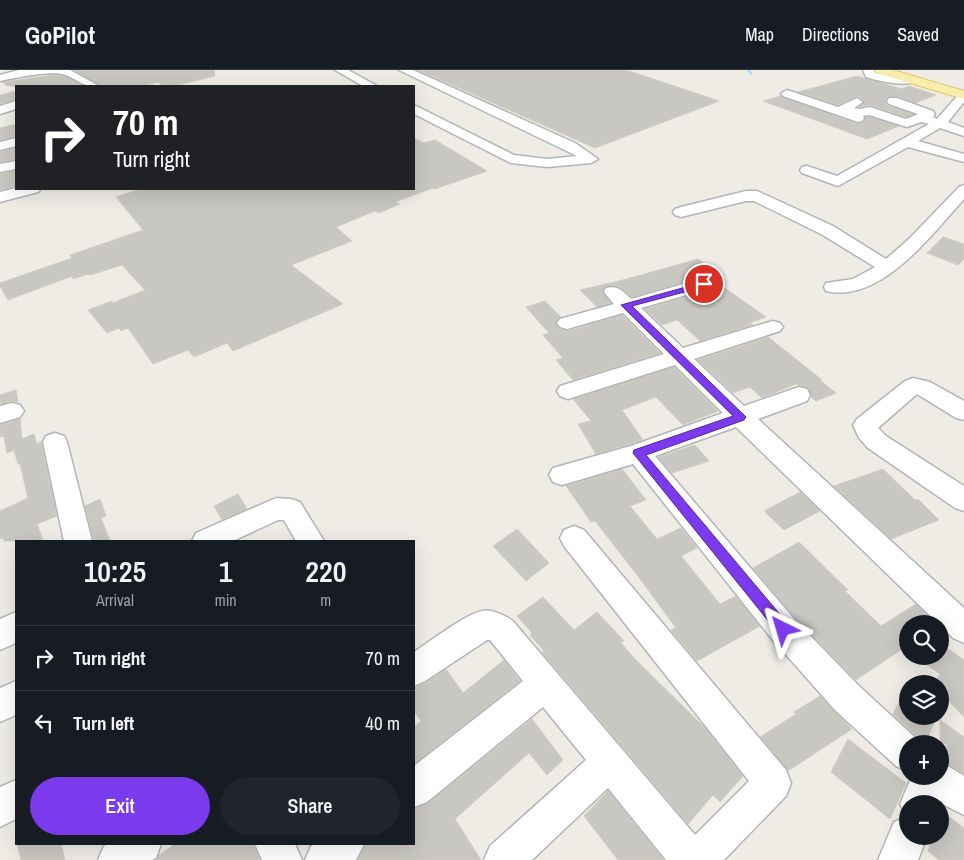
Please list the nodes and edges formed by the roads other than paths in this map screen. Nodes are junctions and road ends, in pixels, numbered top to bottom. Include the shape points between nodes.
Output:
1 (4, 70) edge
2 (58, 70) edge
3 (85, 70) edge
4 (340, 70) edge
5 (404, 70) edge
6 (868, 70) edge
7 (880, 70) edge
8 (895, 70) edge
9 (435, 72) dead end
10 (20, 73) junction
11 (73, 75) junction
12 (418, 77) junction
13 (0, 78) edge
14 (912, 80) junction
15 (91, 85) edge
16 (369, 85) edge
17 (787, 94) dead end
18 (963, 96) edge
19 (893, 101) dead end
20 (857, 102) dead end
21 (877, 103) dead end
22 (15, 106) edge
23 (0, 110) edge
24 (415, 110) edge
25 (921, 118) junction
26 (940, 123) junction
27 (964, 132) edge
28 (912, 141) junction
29 (15, 142) edge
30 (0, 146) edge
31 (964, 158) edge
32 (15, 165) edge
33 (0, 168) edge
34 (806, 170) dead end
35 (29, 190) edge
36 (964, 190) edge
37 (0, 197) edge
38 (681, 212) dead end
39 (887, 267) junction
40 (844, 269) dead end
41 (866, 280) junction
42 (704, 284) dead end
43 (833, 287) dead end
44 (619, 298) junction
45 (567, 323) dead end
46 (773, 327) dead end
47 (679, 356) junction
48 (568, 391) dead end
49 (799, 395) dead end
50 (964, 412) edge
51 (740, 417) junction
52 (55, 442) dead end
53 (638, 453) junction
54 (562, 475) dead end
55 (964, 500) edge
56 (574, 538) dead end
57 (78, 540) edge
58 (208, 540) edge
59 (309, 540) edge
60 (15, 628) edge
61 (964, 628) edge
62 (0, 635) edge
63 (415, 669) edge
64 (546, 684) junction
65 (15, 698) edge
66 (0, 705) edge
67 (899, 746) edge
68 (610, 762) junction
69 (945, 785) edge
70 (415, 788) edge
71 (964, 797) edge
72 (15, 799) edge
73 (0, 808) edge
74 (140, 845) edge
75 (141, 845) edge
76 (274, 845) edge
77 (345, 845) edge
78 (904, 845) edge
79 (118, 860) edge
80 (145, 860) edge
81 (282, 860) edge
82 (325, 860) edge
83 (504, 860) edge
84 (691, 860) edge
85 (697, 860) edge
86 (898, 860) edge

1 - 10 street
2 - 10 street
2 - 11 street
3 - 11 street
4 - 16 street
5 - 12 street
6 - 14 street via 870,75 884,79
7 - 14 main road
8 - 18 main road
9 - 12 street
10 - 11 street via 38,84
10 - 13 street
11 - 15 street
12 - 24 street via 570,146 590,159 547,163 511,159
14 - 18 main road
17 - 28 street
18 - 26 street
19 - 25 street via 929,113
20 - 25 street via 843,108 859,113 869,110 905,122
21 - 25 street
22 - 23 street
25 - 26 street
26 - 27 street
26 - 28 street
28 - 31 street
28 - 34 street via 838,182
29 - 30 street
32 - 33 street
35 - 37 street
36 - 39 street
38 - 39 street via 757,196 827,230
39 - 41 street
40 - 41 street
41 - 43 street
42 - 44 street
44 - 45 street
44 - 47 street
46 - 47 street
47 - 48 street
47 - 51 street
49 - 51 street
50 - 55 street via 922,387 913,386 865,425 877,442
51 - 53 street
51 - 61 street
52 - 57 street
53 - 54 street
53 - 67 street via 783,629 847,698
56 - 85 street via 773,783
58 - 59 street via 276,509 284,509 290,510 297,518
60 - 62 street
63 - 64 street via 483,625 493,626 501,630
64 - 68 street
64 - 70 street
65 - 66 street
68 - 83 street
68 - 84 street
69 - 71 street
72 - 73 street
74 - 79 street
75 - 80 street
76 - 81 street
77 - 82 street
78 - 86 street

